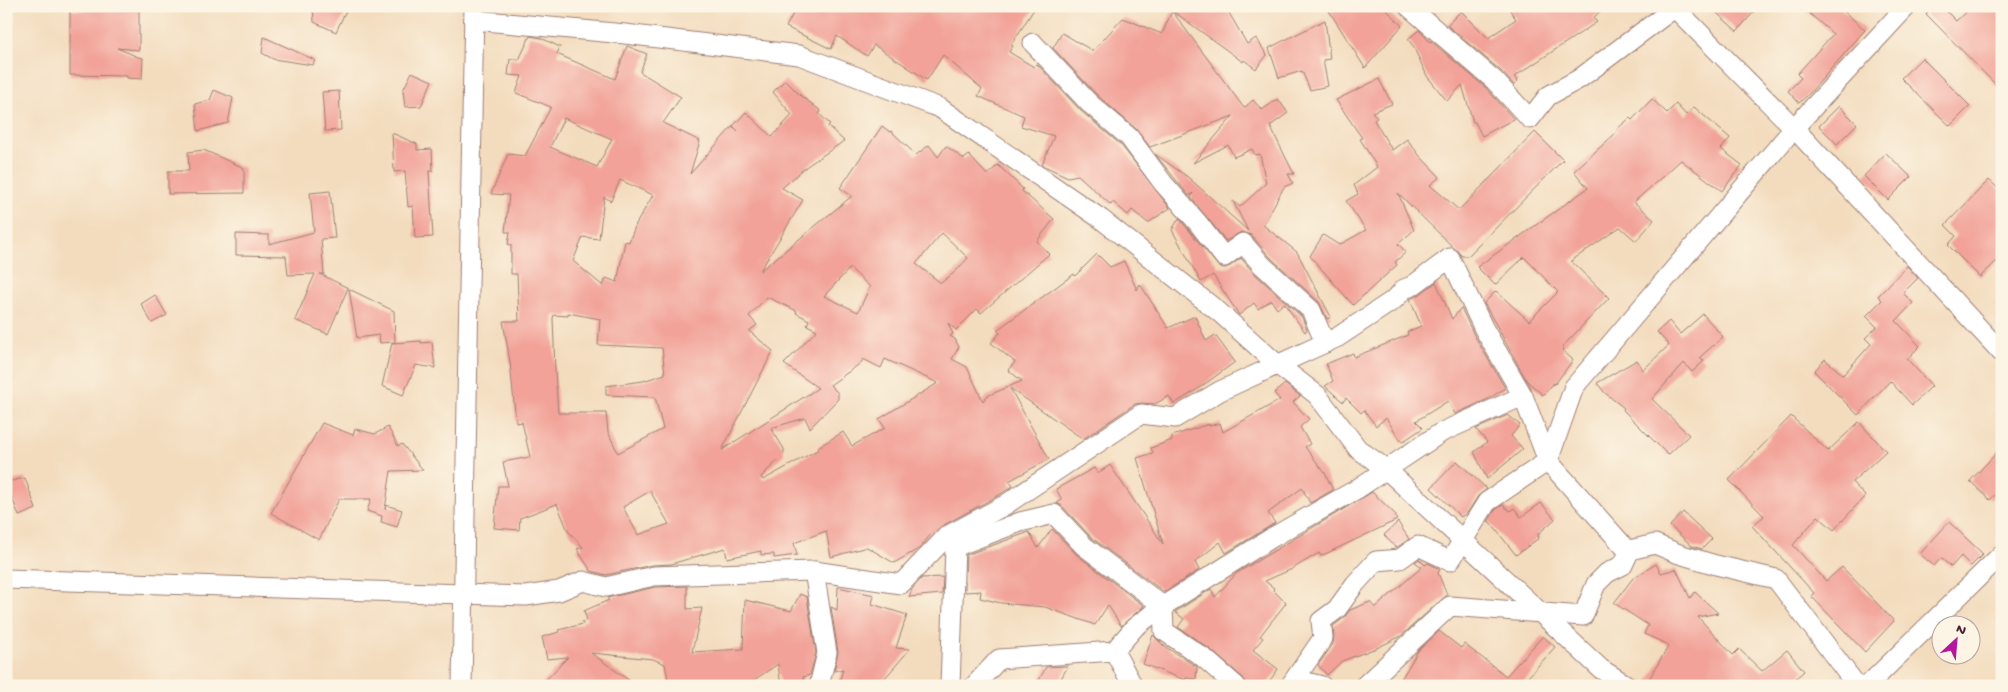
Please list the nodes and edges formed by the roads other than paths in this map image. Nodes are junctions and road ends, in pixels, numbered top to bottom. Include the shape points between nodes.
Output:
1 (1408, 6) edge
2 (1907, 6) edge
3 (1674, 7) edge
4 (474, 13) edge
5 (1033, 43) dead end
6 (1794, 128) junction
7 (1325, 343) junction
8 (2002, 352) edge
9 (1278, 365) junction
10 (1523, 396) junction
11 (1548, 461) junction
12 (1386, 469) junction
13 (1464, 540) junction
14 (951, 541) junction
15 (1629, 552) junction
16 (2002, 554) edge
17 (814, 571) junction
18 (6, 579) edge
19 (463, 594) junction
20 (1163, 606) junction
21 (1540, 613) junction
22 (1114, 650) junction
23 (462, 686) edge
24 (819, 686) edge
25 (950, 686) edge
26 (974, 686) edge
27 (1133, 686) edge
28 (1236, 686) edge
29 (1290, 686) edge
30 (1298, 686) edge
31 (1322, 686) edge
32 (1364, 686) edge
33 (1628, 686) edge
34 (1857, 686) edge
35 (1867, 686) edge

1 - 3 street via 1494,80 1530,119 1548,96 1579,79
2 - 6 street
3 - 6 street
4 - 9 street via 799,55 940,108 1101,219 1219,312
4 - 19 street
5 - 7 street via 1089,103 1129,137 1163,184 1224,257 1243,243 1311,310
6 - 8 street
6 - 11 street via 1574,387
7 - 9 street
7 - 10 street via 1338,338 1450,258 1484,328
9 - 12 street via 1318,395 1358,449
9 - 14 street via 1220,391 1175,418 1141,414
10 - 11 street
10 - 12 street via 1442,432
11 - 13 street via 1487,502
11 - 15 street
12 - 13 street
12 - 20 street
13 - 21 street
13 - 29 street via 1450,561 1418,546 1400,559 1376,561 1337,609 1321,621 1323,638
14 - 17 street via 901,584
14 - 20 street via 1054,514 1084,546
14 - 25 street
15 - 21 street via 1623,565 1607,573 1596,584 1582,616
15 - 34 street via 1655,544 1716,565 1776,580
16 - 35 street
17 - 19 street via 654,576 606,587 583,581 558,591 526,596
17 - 24 street via 827,653
18 - 19 street
19 - 23 street
20 - 22 street via 1135,627
20 - 28 street via 1164,631 1204,658
21 - 32 street via 1450,606
21 - 33 street via 1601,669
22 - 26 street via 999,659
22 - 27 street
30 - 31 street via 1302,681

